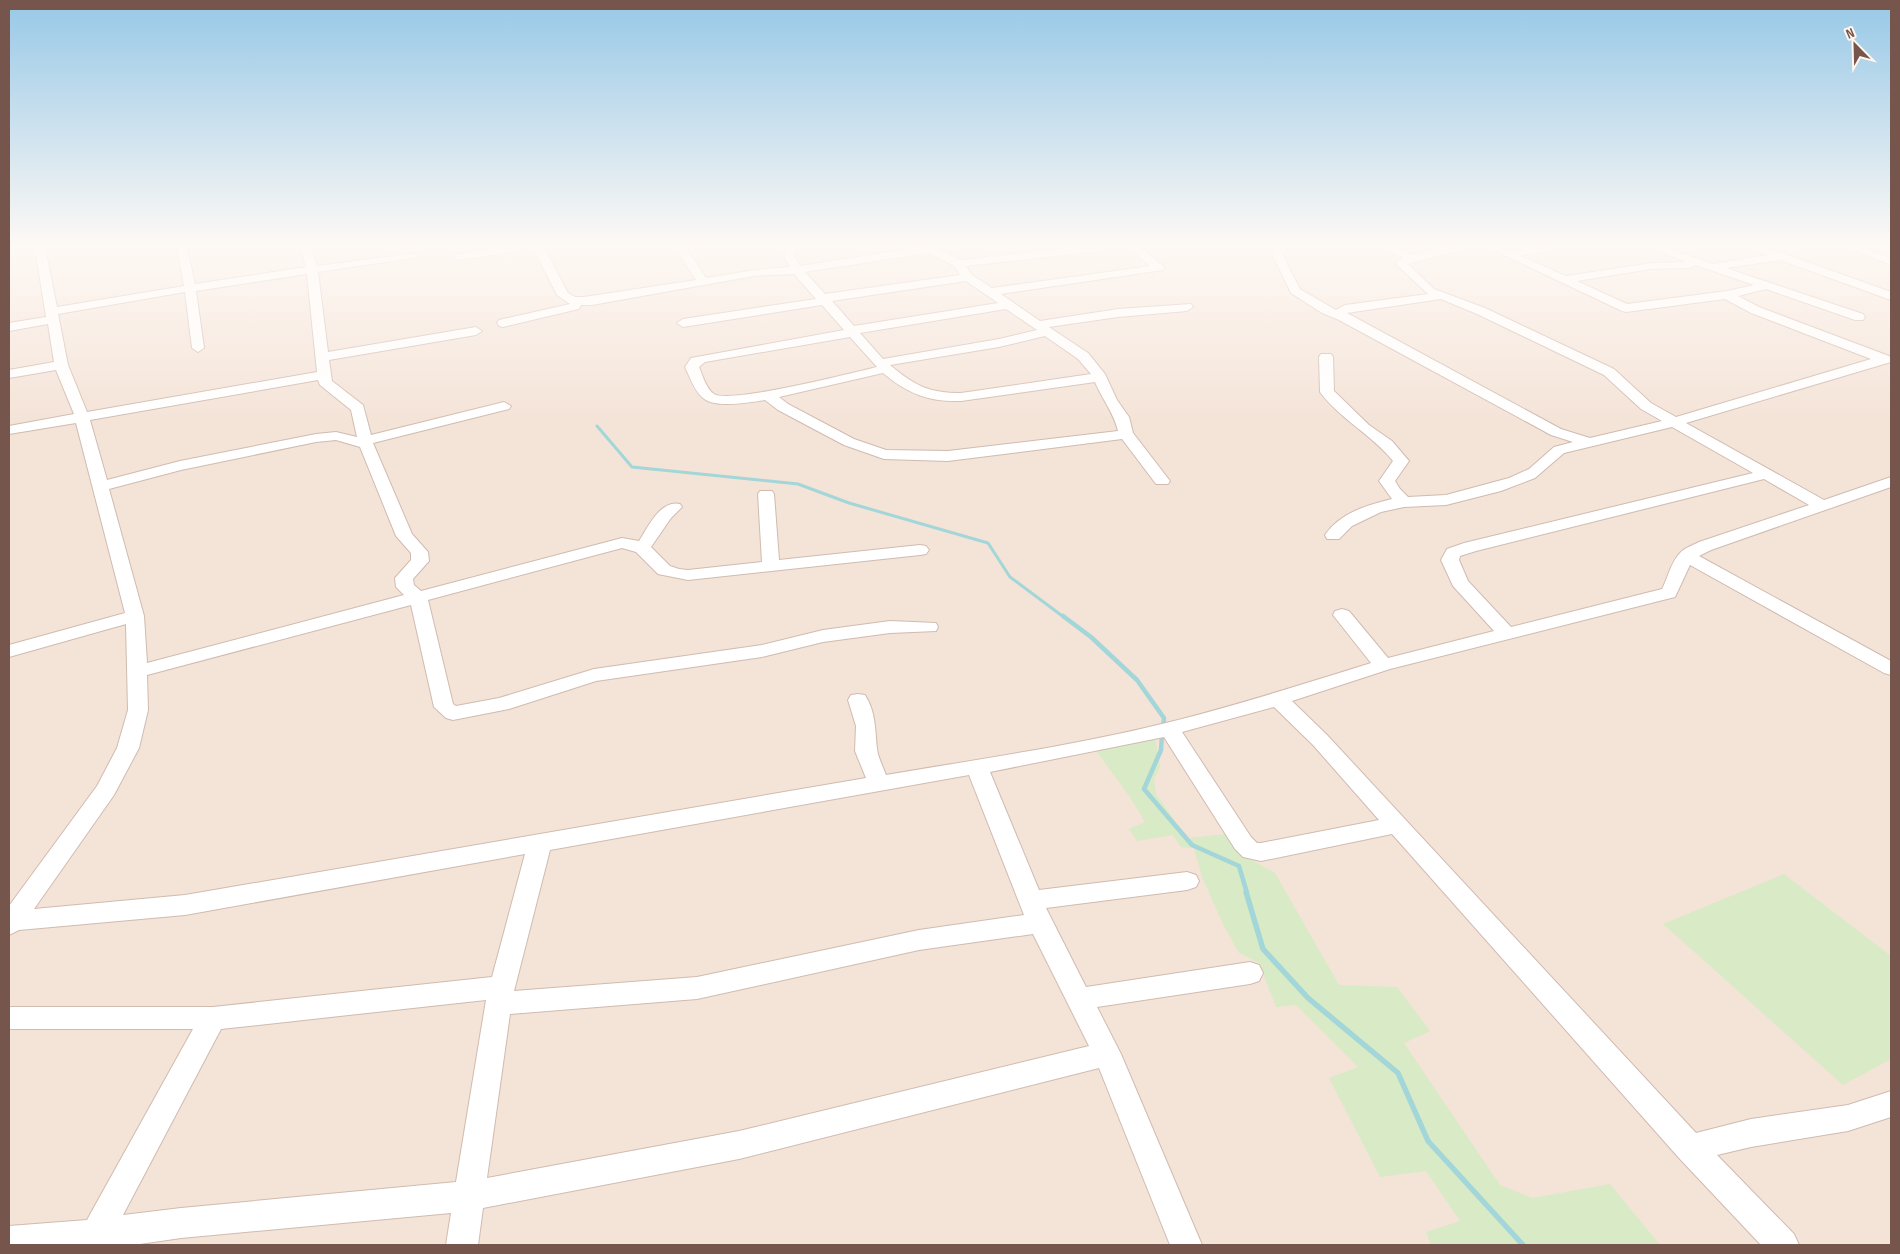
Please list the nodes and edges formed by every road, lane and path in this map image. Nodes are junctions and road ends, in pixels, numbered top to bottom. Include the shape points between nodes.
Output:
1 (49, 307) edge
2 (98, 307) edge
3 (192, 307) edge
4 (316, 307) edge
5 (572, 307) edge
6 (785, 307) edge
7 (831, 307) edge
8 (999, 307) edge
9 (1010, 307) edge
10 (1187, 307) dead end
11 (1321, 307) edge
12 (1362, 307) edge
13 (1467, 307) edge
14 (1623, 307) edge
15 (1637, 307) edge
16 (1749, 307) edge
17 (1827, 307) edge
18 (51, 316) junction
19 (1344, 317) junction
20 (1859, 317) dead end
21 (503, 323) dead end
22 (683, 323) dead end
23 (9, 327) edge
24 (1043, 329) junction
25 (476, 331) dead end
26 (853, 331) junction
27 (198, 348) dead end
28 (322, 357) junction
29 (1326, 357) dead end
30 (1887, 360) edge
31 (61, 365) junction
32 (883, 366) junction
33 (9, 374) edge
34 (324, 375) junction
35 (1100, 377) junction
36 (768, 395) junction
37 (504, 406) dead end
38 (82, 417) junction
39 (1674, 422) junction
40 (9, 430) edge
41 (1556, 432) junction
42 (1126, 434) junction
43 (365, 443) junction
44 (1592, 443) junction
45 (1568, 447) junction
46 (1766, 474) junction
47 (1162, 481) dead end
48 (1891, 482) edge
49 (101, 486) junction
50 (766, 494) dead end
51 (1404, 502) junction
52 (1823, 506) junction
53 (674, 507) dead end
54 (1333, 534) dead end
55 (642, 548) junction
56 (920, 550) dead end
57 (1688, 556) junction
58 (771, 566) junction
59 (418, 597) junction
60 (1342, 615) dead end
61 (135, 616) junction
62 (929, 627) dead end
63 (1507, 634) junction
64 (9, 651) edge
65 (1383, 665) junction
66 (1891, 669) edge
67 (137, 672) junction
68 (1278, 699) junction
69 (858, 700) dead end
70 (1169, 729) junction
71 (977, 767) junction
72 (879, 784) junction
73 (1396, 825) junction
74 (540, 843) junction
75 (1187, 881) dead end
76 (1036, 911) junction
77 (10, 923) edge
78 (1250, 973) dead end
79 (500, 996) junction
80 (1079, 999) junction
81 (9, 1018) edge
82 (213, 1018) junction
83 (1106, 1054) junction
84 (1891, 1104) edge
85 (1690, 1148) junction
86 (470, 1196) junction
87 (93, 1240) edge
88 (9, 1242) edge
89 (462, 1245) edge
90 (1186, 1245) edge
91 (1783, 1245) edge

1 - 18 street
2 - 18 street
3 - 27 street
4 - 28 street
5 - 21 street
6 - 22 street
7 - 26 street
8 - 26 street
9 - 24 street
10 - 24 street via 1118,313
11 - 19 street
12 - 19 street via 1344,309 1340,312
13 - 39 street via 1609,372 1646,406
14 - 15 street
16 - 30 street
17 - 20 street
18 - 23 street
18 - 31 street
19 - 41 street
24 - 32 street via 999,343
24 - 35 street via 1083,356
25 - 28 street
26 - 32 street
26 - 36 street via 702,359 692,367 708,397 716,401
28 - 34 street
29 - 51 street via 1327,392 1364,428 1387,444 1401,461 1387,480 1393,492
30 - 39 street
31 - 33 street
31 - 38 street
32 - 35 street via 925,393 939,397 961,397
32 - 36 street
34 - 38 street
34 - 43 street via 325,382 358,408
35 - 42 street via 1122,417
36 - 42 street via 783,407 849,442 884,454 948,456
37 - 43 street
38 - 40 street
38 - 49 street
39 - 44 street
39 - 46 street
41 - 44 street
41 - 45 street
42 - 47 street
43 - 49 street via 336,436 316,438
43 - 59 street via 404,536 419,552 420,562 404,578 405,587
44 - 45 street
45 - 51 street via 1551,454 1543,466 1525,477 1444,500
46 - 52 street
46 - 63 street via 1452,553 1450,560 1460,582
48 - 52 street
49 - 61 street
50 - 58 street
51 - 54 street via 1349,519
52 - 57 street via 1705,546
53 - 55 street
55 - 58 street via 663,569 672,573 688,575
55 - 59 street via 622,543
56 - 58 street
57 - 63 street via 1669,593
57 - 66 street
59 - 62 street via 444,707 453,713 502,704 594,675 762,651 823,636 890,627
59 - 67 street
60 - 65 street
61 - 64 street
61 - 67 street
63 - 65 street
65 - 68 street
67 - 77 street via 138,710 128,748 106,790
68 - 70 street
68 - 73 street via 1320,740
69 - 72 street via 866,726 866,751
70 - 71 street
70 - 73 street via 1251,851 1261,852
71 - 72 street
71 - 76 street
72 - 74 street
73 - 85 street
74 - 77 street via 185,905
74 - 79 street
75 - 76 street
76 - 79 street via 697,988
76 - 80 street
78 - 80 street
79 - 82 street
79 - 86 street
80 - 83 street
81 - 82 street
82 - 87 street
83 - 86 street via 739,1145
83 - 90 street
84 - 85 street via 1848,1118 1751,1133
85 - 91 street
86 - 87 street via 181,1223
86 - 89 street
87 - 88 street

